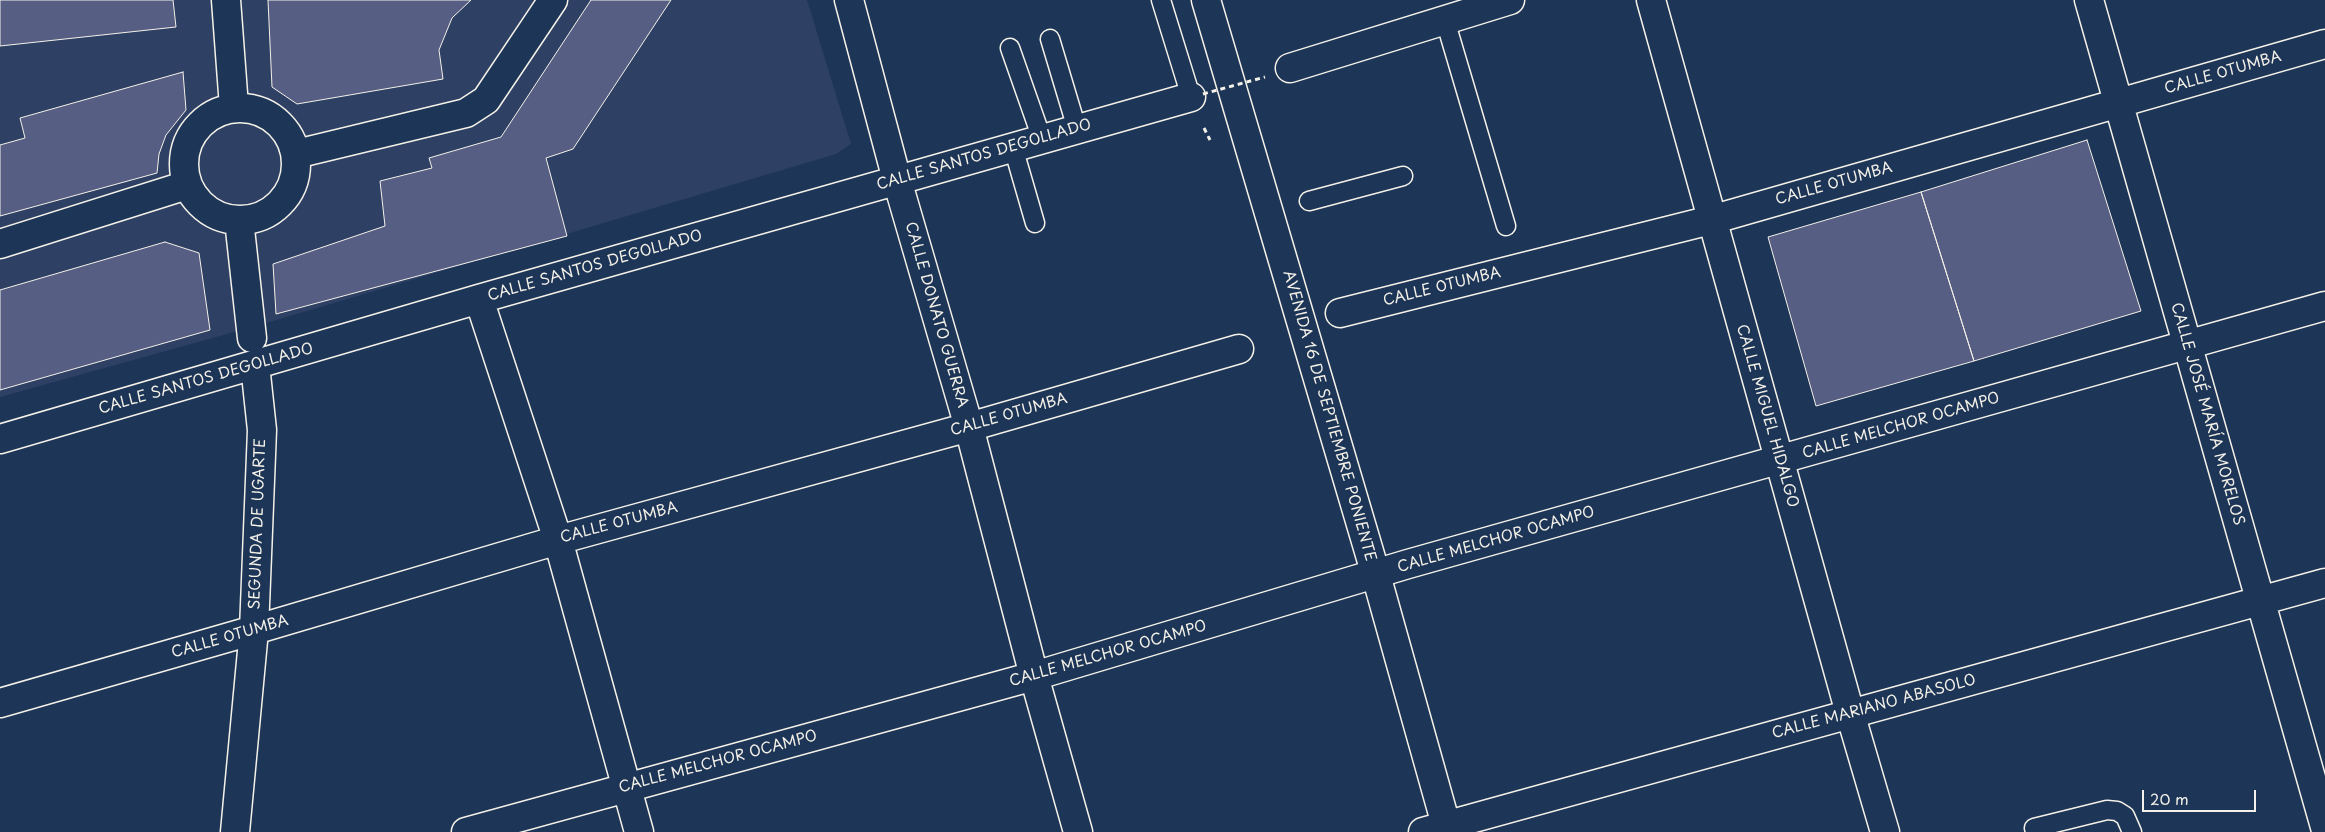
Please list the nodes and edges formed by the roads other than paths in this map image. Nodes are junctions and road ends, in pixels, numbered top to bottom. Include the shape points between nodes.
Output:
1 (226, 0) edge
2 (553, 0) edge
3 (849, 0) edge
4 (1161, 0) edge
5 (1206, 0) edge
6 (1510, 0) edge
7 (1651, 0) edge
8 (2089, 0) edge
9 (1445, 20) junction
10 (1050, 39) dead end
11 (2325, 44) edge
12 (1010, 48) dead end
13 (1290, 68) dead end
14 (1197, 96) joint
15 (2117, 102) junction
16 (234, 108) junction
17 (1077, 129) junction
18 (1042, 139) junction
19 (1013, 147) junction
20 (296, 154) junction
21 (1403, 176) dead end
22 (897, 180) junction
23 (187, 185) junction
24 (1309, 201) dead end
25 (239, 220) junction
26 (1711, 220) junction
27 (1035, 223) dead end
28 (1506, 226) dead end
29 (0, 244) edge
30 (480, 299) junction
31 (2325, 306) edge
32 (1340, 313) dead end
33 (252, 338) dead end
34 (2187, 345) junction
35 (1239, 349) dead end
36 (255, 365) junction
37 (969, 427) junction
38 (0, 439) edge
39 (1779, 460) junction
40 (558, 540) junction
41 (1376, 575) junction
42 (2325, 583) edge
43 (2260, 602) junction
44 (254, 630) junction
45 (1034, 676) junction
46 (0, 702) edge
47 (1850, 713) junction
48 (627, 787) junction
49 (2325, 827) edge
50 (2034, 828) dead end
51 (1439, 830) edge
52 (235, 832) edge
53 (466, 832) edge
54 (639, 832) edge
55 (1078, 832) edge
56 (1885, 832) edge
57 (2132, 832) edge

1 - 16 street
2 - 20 street via 486,100 466,113
3 - 22 street, CALLE DONATO GUERRA
4 - 14 lane
5 - 41 street, AVENIDA 16 DE SEPTIEMBRE PONIENTE
6 - 9 street
7 - 26 street, CALLE MIGUEL HIDALGO
8 - 15 street, CALLE JOSÉ MARÍA MORELOS
9 - 13 street
9 - 28 lane
10 - 17 lane
11 - 15 street, CALLE OTUMBA
12 - 18 lane
14 - 17 street, CALLE SANTOS DEGOLLADO
15 - 26 street, CALLE OTUMBA
15 - 34 street, CALLE JOSÉ MARÍA MORELOS
16 - 20 street via 255,109 274,119 288,134
16 - 23 street via 214,113 198,126 187,144 184,164
17 - 18 street, CALLE SANTOS DEGOLLADO
18 - 19 street, CALLE SANTOS DEGOLLADO
19 - 22 street, CALLE SANTOS DEGOLLADO
19 - 27 lane
20 - 25 street via 296,174 285,198 276,208 258,217
21 - 24 lane
22 - 30 street, CALLE SANTOS DEGOLLADO
22 - 37 street, CALLE DONATO GUERRA
23 - 25 street via 200,203 218,216
23 - 29 street
25 - 33 street
26 - 32 street, CALLE OTUMBA
26 - 39 street, CALLE MIGUEL HIDALGO
30 - 36 street, CALLE SANTOS DEGOLLADO
30 - 40 street
31 - 34 street, CALLE MELCHOR OCAMPO
34 - 39 street, CALLE MELCHOR OCAMPO
34 - 43 street, CALLE JOSÉ MARÍA MORELOS
35 - 37 street, CALLE OTUMBA
36 - 38 street, CALLE SANTOS DEGOLLADO
36 - 44 street, SEGUNDA DE UGARTE via 262,430
37 - 40 street, CALLE OTUMBA
37 - 45 street, CALLE DONATO GUERRA
39 - 41 street, CALLE MELCHOR OCAMPO
39 - 47 street, CALLE MIGUEL HIDALGO
40 - 44 street, CALLE OTUMBA
40 - 48 street
41 - 45 street, CALLE MELCHOR OCAMPO
41 - 51 street, AVENIDA 16 DE SEPTIEMBRE PONIENTE
42 - 43 street, CALLE MARIANO ABASOLO
43 - 47 street, CALLE MARIANO ABASOLO
43 - 49 street, CALLE JOSÉ MARÍA MORELOS
44 - 46 street, CALLE OTUMBA
44 - 52 street, SEGUNDA DE UGARTE
45 - 48 street, CALLE MELCHOR OCAMPO
45 - 55 street, CALLE DONATO GUERRA
47 - 51 street, CALLE MARIANO ABASOLO
47 - 56 street, CALLE MIGUEL HIDALGO
48 - 53 street, CALLE MELCHOR OCAMPO
48 - 54 street
50 - 57 lane via 2107,810 2125,816

